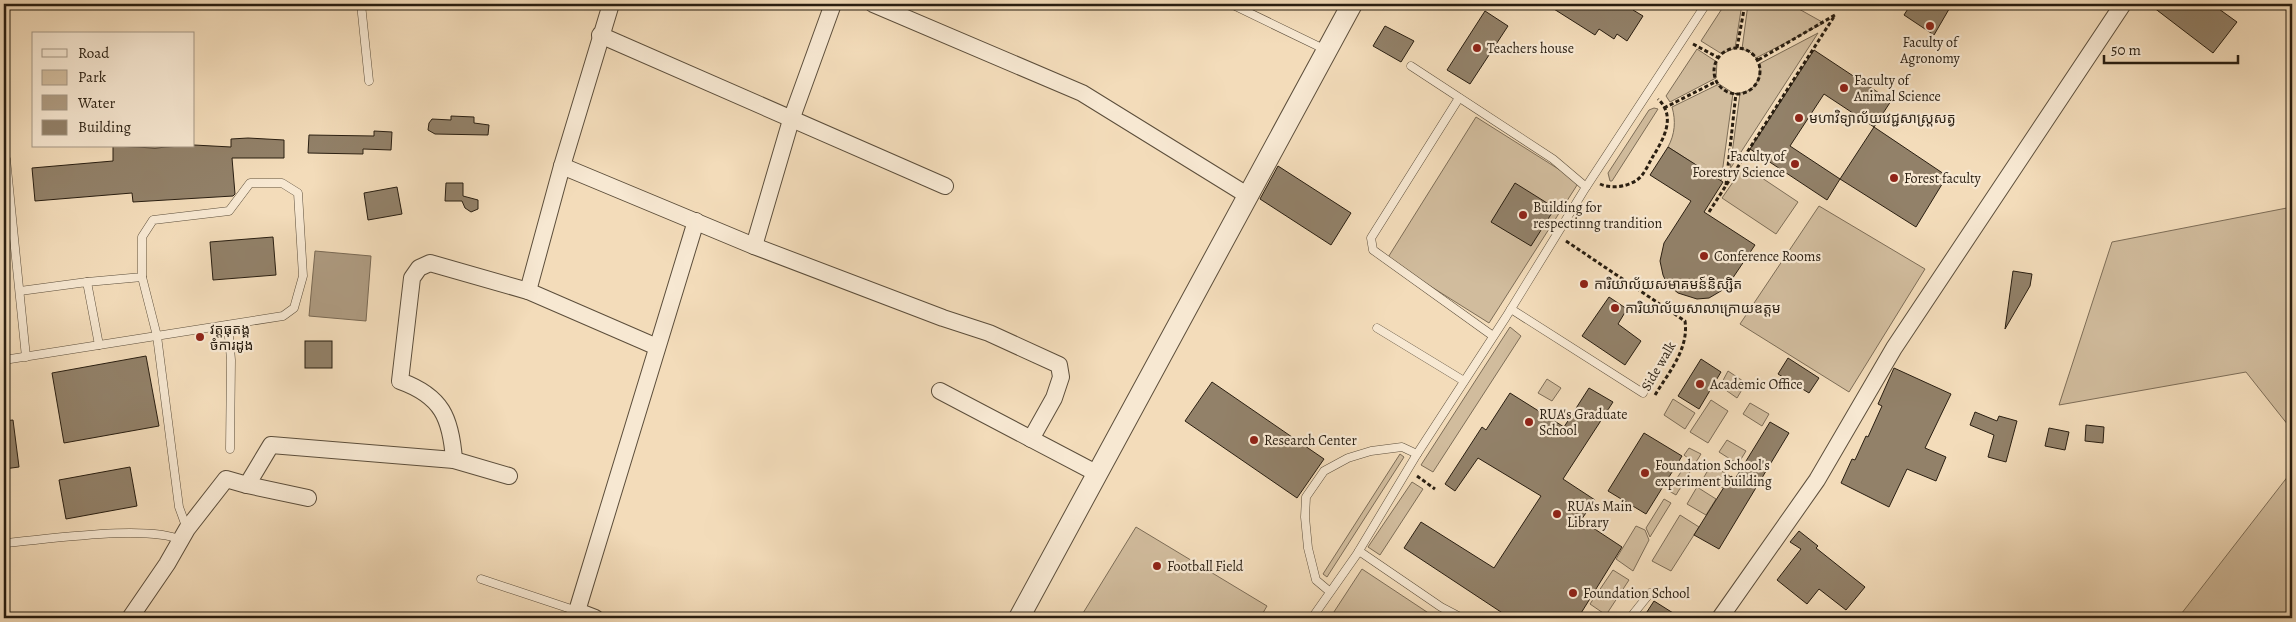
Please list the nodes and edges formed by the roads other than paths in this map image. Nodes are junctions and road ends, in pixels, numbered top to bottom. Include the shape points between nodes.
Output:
1 (361, 4) edge
2 (610, 4) edge
3 (834, 4) edge
4 (873, 4) edge
5 (1231, 4) edge
6 (1352, 4) edge
7 (1706, 4) edge
8 (2124, 4) edge
9 (600, 35) junction
10 (1326, 50) junction
11 (1411, 66) dead end
12 (369, 81) dead end
13 (1459, 98) junction
14 (791, 120) junction
15 (6, 159) dead end
16 (562, 166) junction
17 (945, 186) dead end
18 (1586, 187) junction
19 (1247, 195) junction
20 (696, 221) junction
21 (754, 246) junction
22 (142, 276) junction
23 (87, 282) junction
24 (20, 291) junction
25 (528, 291) junction
26 (1511, 309) junction
27 (228, 325) junction
28 (1377, 328) dead end
29 (157, 336) junction
30 (1494, 336) junction
31 (99, 345) junction
32 (657, 347) junction
33 (26, 356) junction
34 (4, 360) edge
35 (1464, 381) junction
36 (940, 391) dead end
37 (1643, 394) dead end
38 (1031, 439) junction
39 (230, 449) dead end
40 (1417, 454) junction
41 (454, 460) junction
42 (1098, 474) junction
43 (509, 476) dead end
44 (247, 485) junction
45 (308, 498) dead end
46 (184, 534) junction
47 (4, 543) edge
48 (1359, 552) junction
49 (481, 579) dead end
50 (1330, 591) junction
51 (1650, 593) dead end
52 (577, 611) junction
53 (130, 618) edge
54 (595, 618) edge
55 (1019, 618) edge
56 (1312, 618) edge
57 (1462, 618) edge
58 (1630, 618) edge
59 (1720, 618) edge

1 - 12 lane
2 - 9 street
3 - 14 street
4 - 19 street via 1082,94
5 - 10 lane
6 - 10 street
7 - 18 lane
8 - 59 street via 1894,348 1817,480
9 - 14 street
9 - 16 street
10 - 19 street
11 - 13 lane
13 - 18 lane via 1554,159
13 - 30 lane via 1370,244 1373,250
14 - 17 street
14 - 21 street
15 - 24 lane
16 - 20 street
16 - 25 street
18 - 26 lane
19 - 42 street
20 - 21 street
20 - 32 street
21 - 38 street via 989,333 1059,365 1061,377 1054,398
22 - 23 lane
22 - 27 lane via 142,237 153,220 229,211 250,183 282,183 298,193 303,276 294,308 283,316
22 - 29 lane
23 - 24 lane
23 - 31 lane
24 - 33 lane
25 - 32 street
25 - 41 street via 430,263 419,268 412,278 400,381 429,395 442,411 452,433
26 - 30 lane
26 - 37 lane
27 - 29 lane
27 - 39 lane via 232,385
28 - 35 lane
29 - 31 lane
29 - 46 lane
30 - 35 lane
31 - 33 lane
32 - 52 street
33 - 34 lane
35 - 40 lane
36 - 38 street
38 - 42 street
40 - 48 lane
40 - 50 lane via 1402,447 1348,458 1324,471 1306,497 1308,548 1316,580
41 - 43 street
41 - 44 street via 272,445
42 - 55 street
44 - 45 street
44 - 46 street via 226,478
46 - 47 lane via 142,533
46 - 53 street
48 - 50 lane
48 - 57 lane
49 - 52 lane
50 - 56 lane
51 - 58 lane
52 - 54 street

